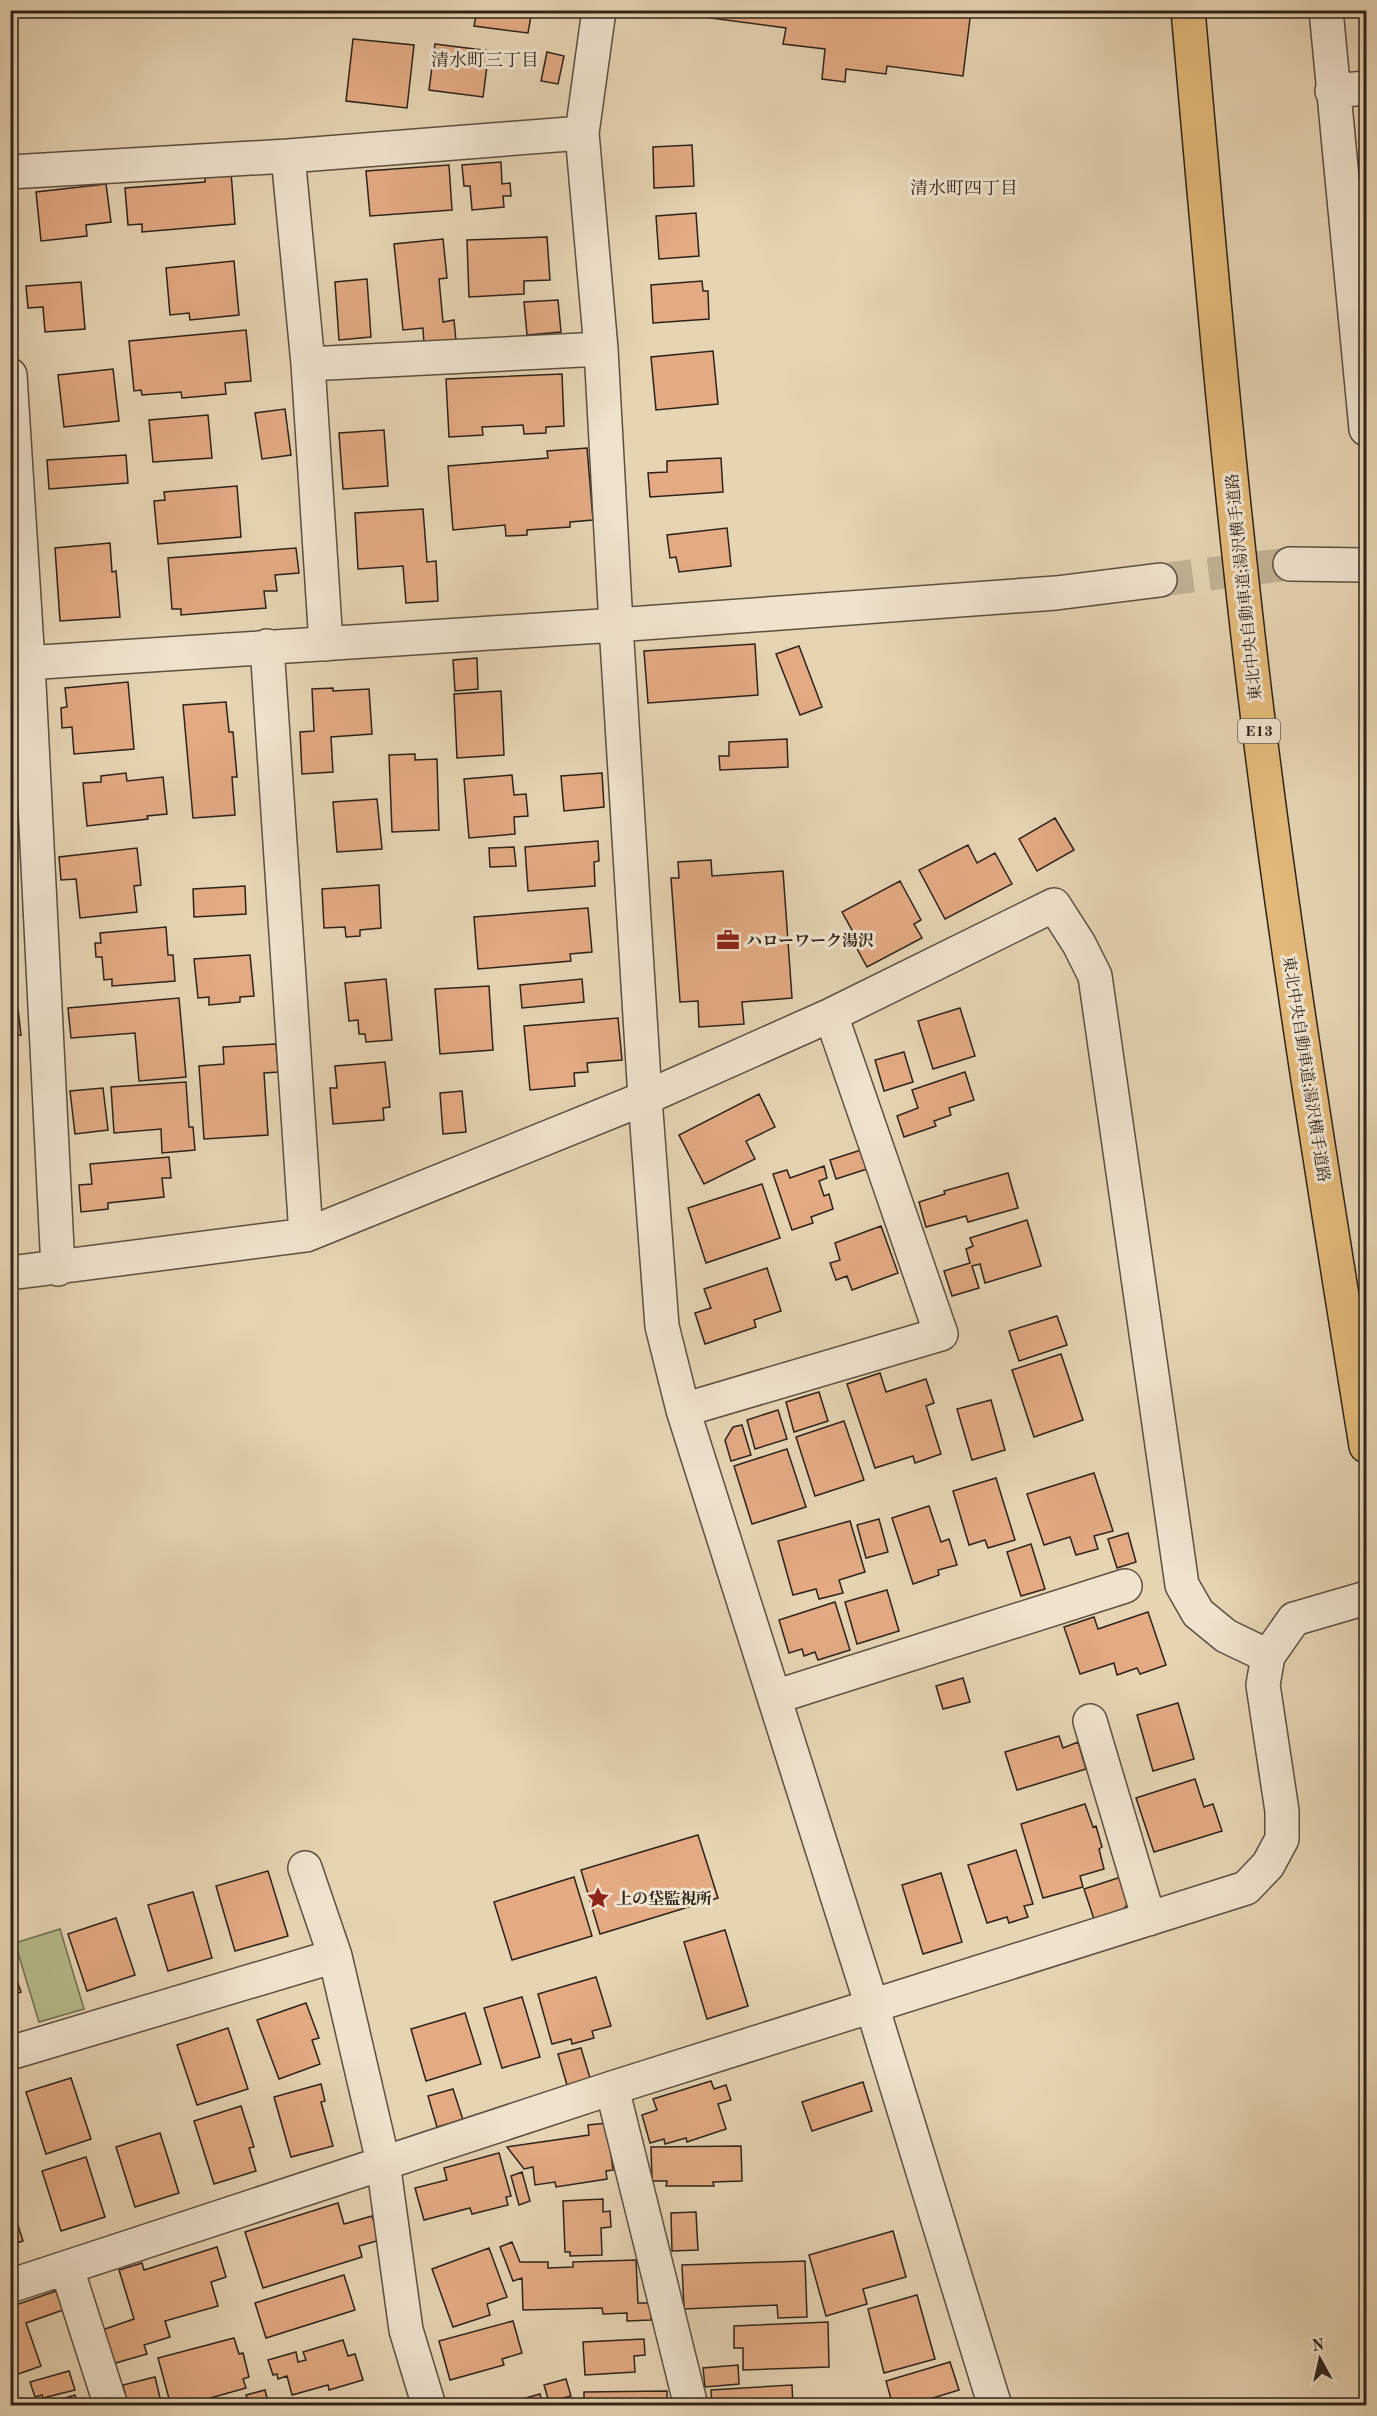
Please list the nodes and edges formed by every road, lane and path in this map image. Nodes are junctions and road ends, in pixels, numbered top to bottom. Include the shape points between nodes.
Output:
1 (599, 10) edge
2 (1188, 10) edge
3 (1326, 10) edge
4 (1366, 88) edge
5 (1332, 91) junction
6 (582, 134) junction
7 (288, 156) junction
8 (10, 172) edge
9 (601, 349) junction
10 (308, 364) junction
11 (10, 375) edge
12 (1366, 429) edge
13 (1290, 564) tunnel mouth
14 (1366, 564) edge
15 (1160, 580) tunnel mouth
16 (616, 626) junction
17 (326, 644) junction
18 (267, 646) junction
19 (19, 663) edge
20 (831, 1015) junction
21 (645, 1098) junction
22 (306, 1235) junction
23 (58, 1269) junction
24 (10, 1274) edge
25 (683, 1410) junction
26 (1366, 1446) edge
27 (1125, 1586) dead end
28 (1366, 1598) edge
29 (1268, 1656) junction
30 (775, 1697) junction
31 (1090, 1721) dead end
32 (305, 1868) dead end
33 (1149, 1919) junction
34 (335, 1956) junction
35 (872, 2006) junction
36 (10, 2053) edge
37 (612, 2088) junction
38 (383, 2162) junction
39 (67, 2269) junction
40 (10, 2286) edge
41 (111, 2406) edge
42 (429, 2406) edge
43 (691, 2406) edge
44 (994, 2406) edge

1 - 6 street
2 - 26 highway, 東北中央自動車道;湯沢横手道路 / E13 via 1218,359 1258,720 1301,1041
3 - 5 street
4 - 5 street
5 - 12 street
6 - 7 street
6 - 9 street
7 - 8 street
7 - 10 street
9 - 10 street
9 - 16 street
10 - 17 street
11 - 19 street
13 - 14 street
15 - 16 street via 1056,593
16 - 17 street
16 - 21 street
17 - 18 street
18 - 19 street
18 - 22 street
19 - 23 street
20 - 21 street
20 - 25 street via 941,1334
20 - 29 street via 1054,905 1095,976 1182,1585 1198,1613 1226,1636
21 - 22 street
21 - 25 street via 662,1326
22 - 23 street
23 - 24 street
25 - 30 street
27 - 30 street
28 - 29 street via 1294,1619
29 - 33 street via 1263,1685 1282,1811 1282,1839 1268,1865 1246,1888
30 - 35 street
31 - 33 street
32 - 34 street
33 - 35 street
34 - 36 street
34 - 38 street
35 - 37 street
35 - 44 street
37 - 38 street
37 - 43 street
38 - 39 street
38 - 42 street via 406,2330
39 - 40 street
39 - 41 street

